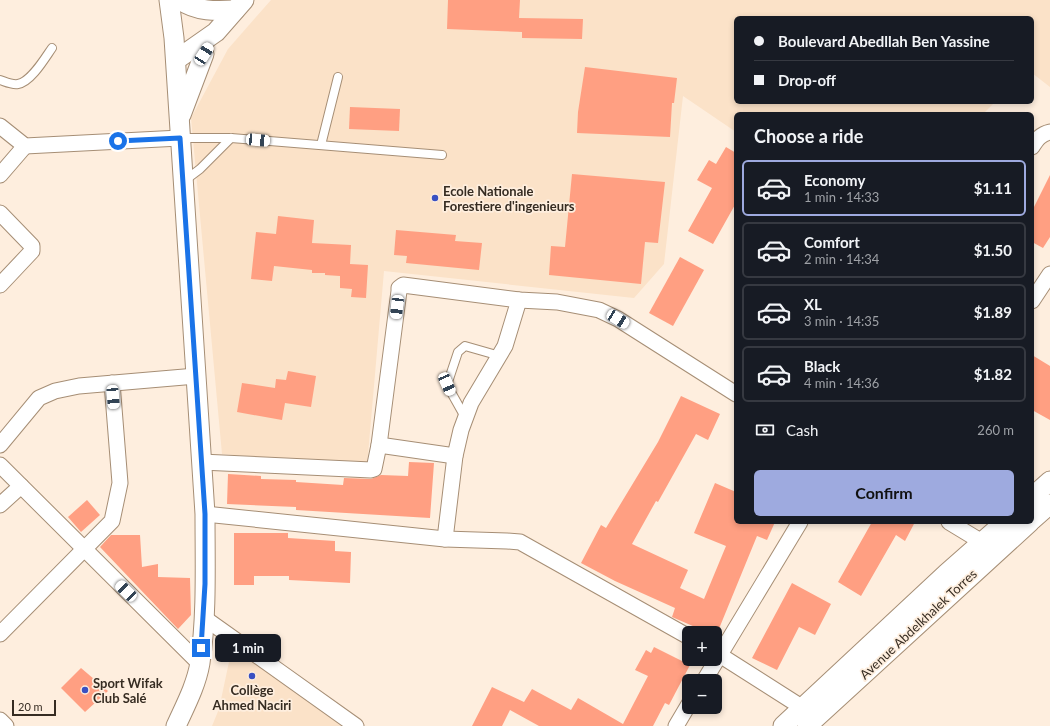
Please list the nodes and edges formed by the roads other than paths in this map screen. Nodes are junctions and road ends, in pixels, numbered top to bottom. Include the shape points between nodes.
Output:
1 (170, 0) edge
2 (180, 0) edge
3 (240, 5) edge
4 (216, 32) junction
5 (52, 48) dead end
6 (204, 54) junction
7 (176, 60) junction
8 (338, 78) dead end
9 (0, 80) edge
10 (177, 83) junction
11 (0, 126) edge
12 (180, 129) junction
13 (1050, 132) edge
14 (231, 138) junction
15 (1034, 144) edge
16 (321, 145) junction
17 (26, 146) junction
18 (442, 155) dead end
19 (0, 175) edge
20 (184, 182) junction
21 (0, 213) edge
22 (1050, 274) edge
23 (0, 285) edge
24 (1034, 298) edge
25 (519, 300) junction
26 (500, 356) junction
27 (196, 376) junction
28 (112, 383) junction
29 (734, 393) edge
30 (465, 417) junction
31 (0, 444) edge
32 (379, 445) junction
33 (455, 456) junction
34 (201, 462) junction
35 (0, 465) edge
36 (1050, 481) edge
37 (21, 486) junction
38 (1034, 495) edge
39 (1050, 504) edge
40 (0, 505) edge
41 (205, 514) junction
42 (1034, 518) edge
43 (799, 524) edge
44 (952, 524) edge
45 (1003, 524) edge
46 (1028, 524) edge
47 (445, 538) junction
48 (982, 542) junction
49 (84, 549) junction
50 (203, 617) junction
51 (682, 633) edge
52 (0, 634) edge
53 (722, 647) edge
54 (722, 656) edge
55 (200, 664) junction
56 (683, 714) edge
57 (805, 717) edge
58 (0, 720) edge
59 (6, 726) edge
60 (176, 726) edge
61 (356, 726) edge
62 (676, 726) edge
63 (783, 726) edge

1 - 7 street
2 - 3 street via 194,8 206,10
3 - 4 street
4 - 6 street
4 - 7 street
5 - 9 lane via 23,83 12,84
6 - 10 street
6 - 12 street
7 - 10 street
8 - 16 lane
10 - 12 street
11 - 17 street
12 - 14 lane
12 - 17 street
12 - 20 street
13 - 15 street via 1042,134
14 - 16 lane
14 - 20 lane
16 - 18 lane
17 - 19 street
20 - 27 street
21 - 23 street via 33,248
22 - 24 street
25 - 26 street
25 - 29 street via 557,302 600,310
25 - 32 street via 406,285 400,288
26 - 30 street
26 - 30 lane via 465,346 458,352 447,384
27 - 28 street
27 - 34 street
28 - 31 street via 79,386 55,391 39,398
28 - 49 street via 120,483 112,521
30 - 33 street
32 - 33 street
32 - 34 street via 376,467 371,470
33 - 47 street
34 - 41 street
35 - 37 street
36 - 38 street
37 - 40 street
37 - 49 street
39 - 42 street, Avenue Abdelkhalek Torres
41 - 47 street
41 - 50 street
43 - 53 street
44 - 48 street
45 - 48 street, Avenue Abdelkhalek Torres
46 - 57 street, Avenue Abdelkhalek Torres
47 - 51 street via 520,542
48 - 57 street, Avenue Abdelkhalek Torres via 946,574
49 - 52 street
49 - 55 street
50 - 55 street
50 - 61 street
54 - 57 street
55 - 60 street via 193,689
56 - 62 street
57 - 63 street, Avenue Abdelkhalek Torres
58 - 59 street

